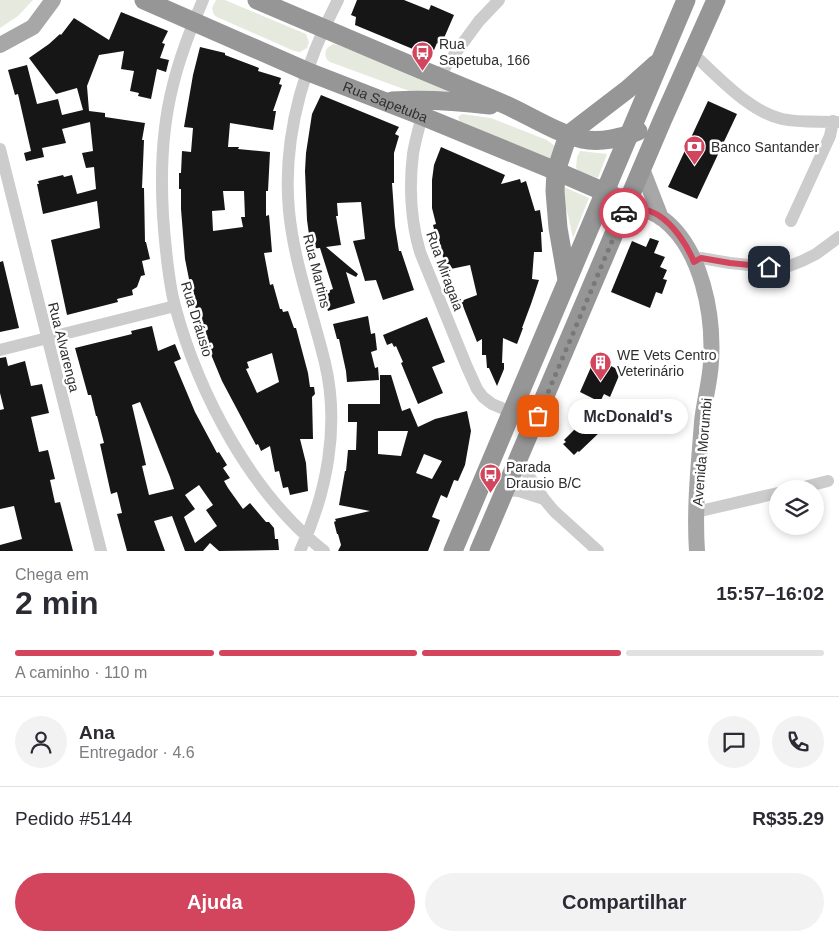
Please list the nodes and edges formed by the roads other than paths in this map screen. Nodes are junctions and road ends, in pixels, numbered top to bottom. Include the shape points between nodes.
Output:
1 (54, 0) edge
2 (144, 0) edge
3 (203, 0) edge
4 (256, 0) edge
5 (338, 0) edge
6 (499, 0) edge
7 (686, 0) edge
8 (716, 0) edge
9 (194, 21) junction
10 (323, 28) junction
11 (0, 45) edge
12 (693, 54) junction
13 (662, 58) junction
14 (306, 71) junction
15 (438, 77) junction
16 (384, 101) junction
17 (512, 108) junction
18 (422, 116) junction
19 (662, 120) junction
20 (836, 122) edge
21 (568, 135) junction
22 (630, 135) junction
23 (0, 149) edge
24 (537, 163) junction
25 (642, 169) junction
26 (556, 171) junction
27 (604, 192) junction
28 (556, 199) junction
29 (628, 203) junction
30 (662, 218) junction
31 (790, 221) dead end
32 (839, 237) edge
33 (692, 255) junction
34 (567, 280) junction
35 (175, 306) junction
36 (47, 338) junction
37 (0, 350) edge
38 (511, 412) junction
39 (519, 461) junction
40 (828, 481) dead end
41 (824, 482) edge
42 (506, 490) junction
43 (769, 495) edge
44 (544, 499) junction
45 (696, 512) junction
46 (306, 537) junction
47 (101, 551) edge
48 (300, 551) edge
49 (324, 551) edge
50 (453, 551) edge
51 (480, 551) edge
52 (598, 551) edge
53 (697, 551) edge

1 - 11 main road via 32,27
2 - 9 highway, Rua Sapetuba
3 - 9 street, Rua Dráusio
4 - 10 highway
5 - 10 street, Rua Martins
6 - 15 street via 479,21
7 - 13 highway
8 - 12 highway
9 - 14 highway, Rua Sapetuba
9 - 35 street, Rua Dráusio via 172,86 163,146 164,230
10 - 14 street, Rua Martins
10 - 15 highway
12 - 19 highway
12 - 20 street via 744,99 767,114 790,120
13 - 21 highway
13 - 22 highway
14 - 16 highway, Rua Sapetuba
14 - 46 street, Rua Martins via 295,113 291,146 289,213 297,258 326,365 332,425 327,472 319,506
15 - 17 highway
16 - 17 highway via 419,99
16 - 18 highway, Rua Sapetuba
17 - 21 highway
18 - 24 highway, Rua Sapetuba
18 - 38 street, Rua Miragaia via 413,154 412,180 414,229 420,252 477,389 492,404
19 - 22 highway
19 - 25 highway
20 - 31 street
21 - 22 highway via 602,140
21 - 26 highway
22 - 27 highway
23 - 36 street, Rua Alvarenga
24 - 26 highway, Rua Sapetuba
24 - 28 highway via 548,178
25 - 29 highway
25 - 30 main road, Avenida Morumbi
26 - 27 highway, Rua Sapetuba
26 - 28 highway
27 - 29 highway, Rua Sapetuba
27 - 34 highway
28 - 34 highway
29 - 30 main road, Avenida Morumbi
29 - 39 highway
30 - 33 main road, Avenida Morumbi
32 - 33 street via 816,254 788,266 717,261 703,251
33 - 45 main road, Avenida Morumbi via 706,300 711,362 702,420
34 - 38 highway
35 - 36 street
35 - 46 street, Rua Dráusio via 188,349 224,428 263,486
36 - 37 street
36 - 47 street, Rua Alvarenga
38 - 50 highway
39 - 42 highway
39 - 44 street
40 - 41 street
42 - 44 street
42 - 51 highway
43 - 45 street
44 - 52 street
45 - 53 main road, Avenida Morumbi
46 - 48 street, Rua Martins
46 - 49 street, Rua Dráusio

